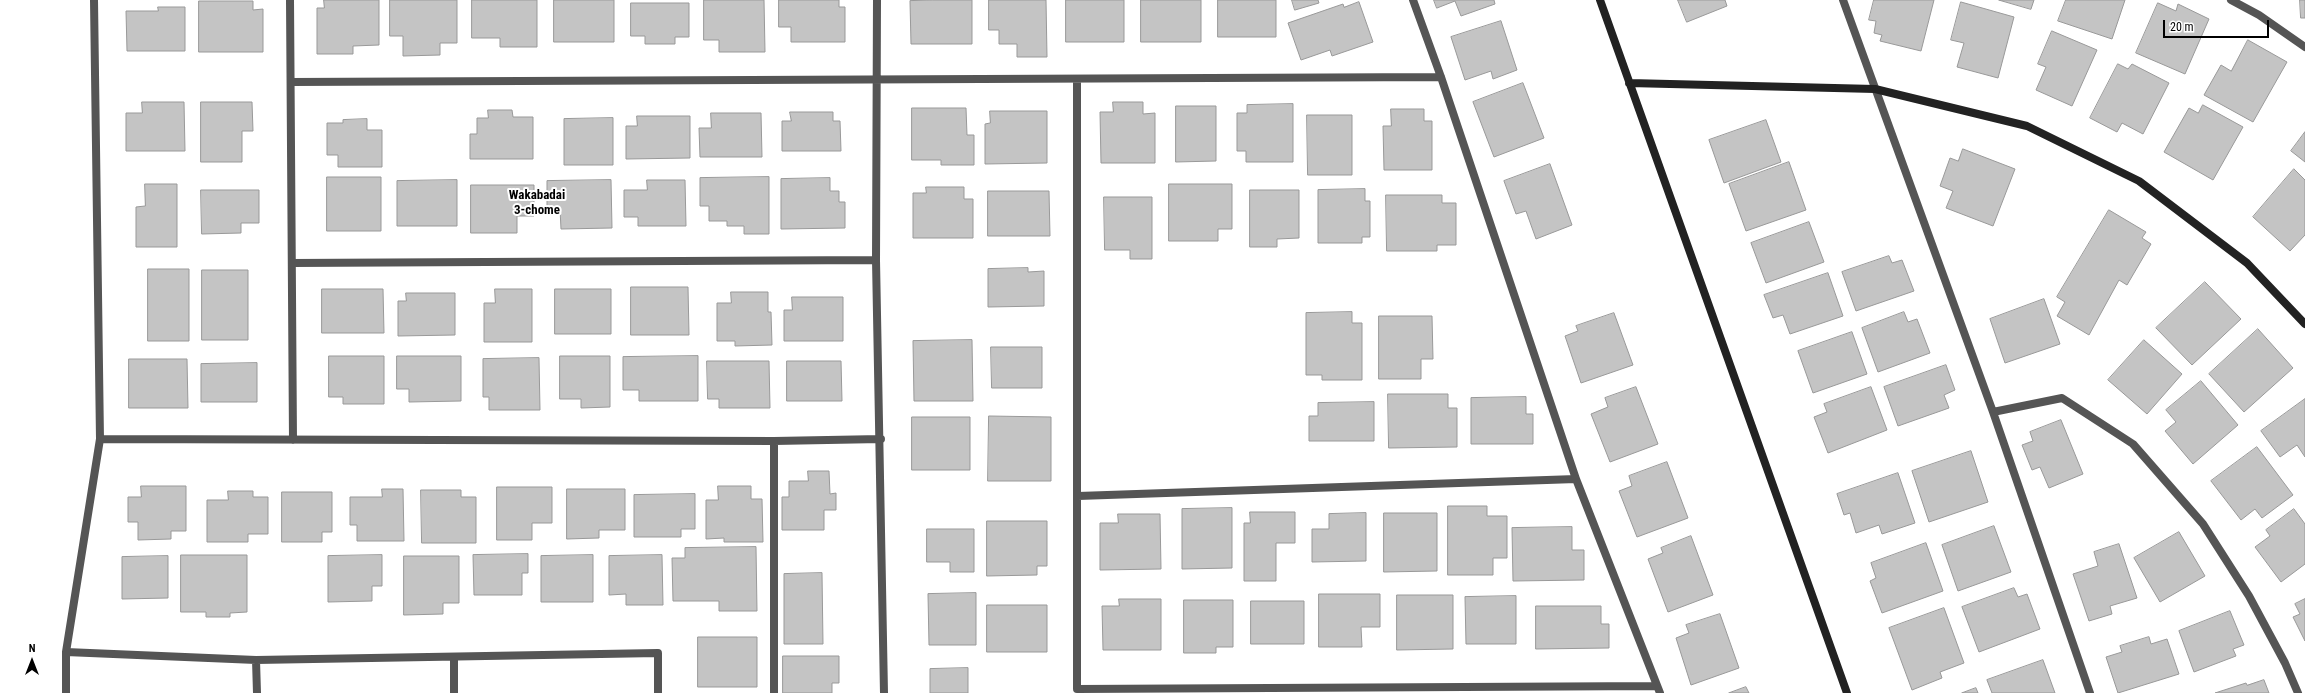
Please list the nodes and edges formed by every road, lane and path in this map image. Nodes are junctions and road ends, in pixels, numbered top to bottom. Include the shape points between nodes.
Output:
1 (94, 0) edge
2 (290, 0) edge
3 (877, 0) edge
4 (1413, 0) edge
5 (1600, 0) edge
6 (1843, 0) edge
7 (2231, 0) edge
8 (2305, 47) edge
9 (1441, 77) junction
10 (876, 79) junction
11 (1077, 79) junction
12 (291, 82) junction
13 (1629, 83) junction
14 (1875, 89) junction
15 (876, 260) junction
16 (292, 263) junction
17 (2305, 324) edge
18 (1994, 412) junction
19 (100, 439) junction
20 (881, 439) junction
21 (293, 440) junction
22 (774, 441) junction
23 (1576, 478) junction
24 (1078, 496) junction
25 (66, 652) junction
26 (454, 657) junction
27 (256, 660) junction
28 (1659, 689) edge
29 (66, 693) edge
30 (256, 693) edge
31 (454, 693) edge
32 (658, 693) edge
33 (774, 693) edge
34 (884, 693) edge
35 (1847, 693) edge
36 (2090, 693) edge
37 (2298, 693) edge

1 - 19 street
2 - 12 street
3 - 10 street
4 - 9 street
5 - 13 street
6 - 14 street
7 - 8 street via 2259,15
9 - 11 street
9 - 23 street
10 - 11 street
10 - 12 street
10 - 15 street
11 - 24 street
12 - 16 street
13 - 14 street
13 - 35 street
14 - 17 street via 2027,126 2139,181 2247,263
14 - 18 street
15 - 16 street
15 - 20 street
16 - 21 street
18 - 36 street
18 - 37 street via 2062,398 2133,444 2203,524 2249,596 2285,662
19 - 21 street
19 - 25 street
20 - 22 street
20 - 34 street
21 - 22 street
22 - 33 street
23 - 24 street
23 - 28 street
24 - 28 street via 1077,689
25 - 27 street
25 - 29 street
26 - 27 street
26 - 31 street
26 - 32 street via 658,653
27 - 30 street

